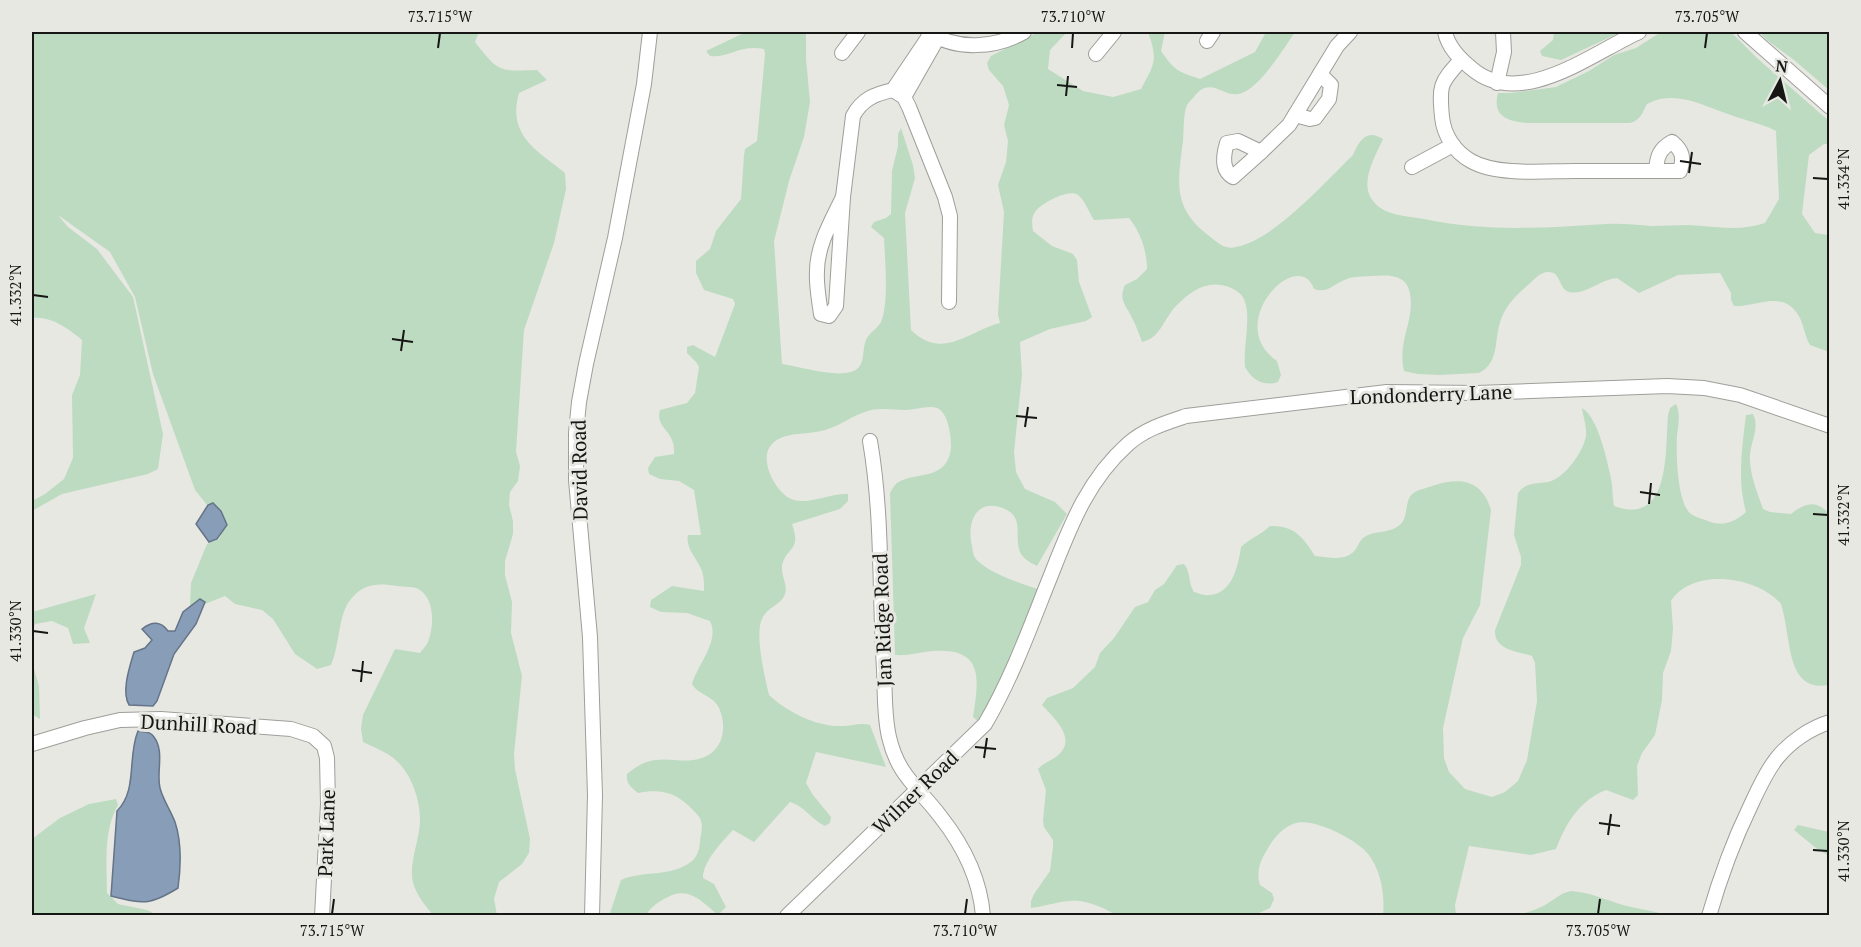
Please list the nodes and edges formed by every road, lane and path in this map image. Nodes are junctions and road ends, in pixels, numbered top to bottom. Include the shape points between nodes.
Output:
1 (650, 32) edge
2 (858, 32) edge
3 (1024, 32) edge
4 (1114, 32) edge
5 (1350, 32) edge
6 (1445, 32) edge
7 (1503, 32) edge
8 (1640, 32) edge
9 (1745, 32) edge
10 (932, 33) edge
11 (842, 53) dead end
12 (1096, 54) dead end
13 (1461, 60) junction
14 (1320, 74) junction
15 (1497, 82) junction
16 (898, 94) junction
17 (1830, 107) edge
18 (1294, 116) junction
19 (1453, 146) junction
20 (1261, 152) dead end
21 (1412, 167) dead end
22 (1656, 171) dead end
23 (843, 197) junction
24 (949, 302) dead end
25 (1830, 426) edge
26 (870, 441) dead end
27 (1048, 585) joint
28 (1830, 722) edge
29 (32, 744) edge
30 (325, 751) joint
31 (917, 791) junction
32 (322, 915) edge
33 (592, 915) edge
34 (787, 915) edge
35 (982, 915) edge
36 (1709, 915) edge

1 - 33 street, David Road via 644,84 586,364 576,434 595,783
2 - 11 street
3 - 10 street via 978,46
4 - 12 street
5 - 14 street
6 - 13 street
7 - 15 street via 1504,52
8 - 15 street via 1545,79 1520,84
9 - 17 street
10 - 16 street
13 - 15 street via 1474,72
13 - 19 street via 1443,79 1441,89 1443,125
14 - 18 street
14 - 18 street via 1331,86 1329,99 1315,117
16 - 23 street via 874,94 858,106 853,116
16 - 24 street via 926,145 947,207
18 - 20 street
19 - 21 street
19 - 22 street via 1472,162 1493,169
23 - 23 street via 836,306 828,316 821,314 817,271 826,233
25 - 27 street, Londonderry Lane via 1740,395 1667,386 1387,392 1186,416 1156,426 1130,443 1105,467 1087,491
26 - 31 street, Jan Ridge Road via 888,735 895,757
27 - 31 street, Wilner Road via 1005,688 985,724
28 - 36 street via 1796,739 1765,775 1740,829
29 - 30 street, Dunhill Road via 120,720 161,719 291,729 313,736
30 - 32 street, Park Lane via 328,804
31 - 34 street, Wilner Road
31 - 35 street, Jan Ridge Road via 964,852 982,898

